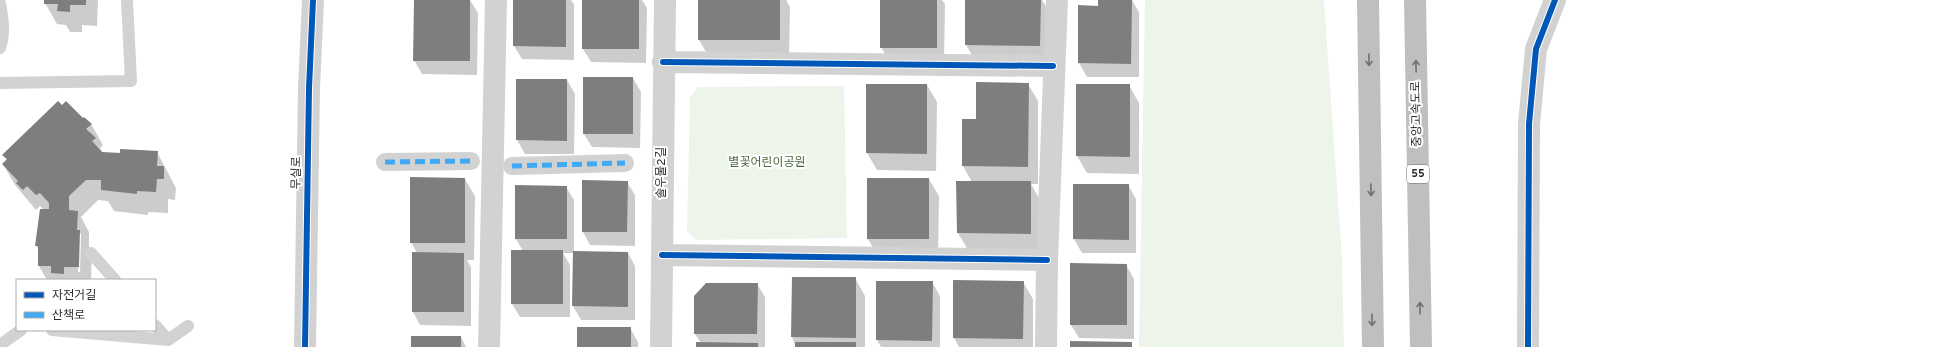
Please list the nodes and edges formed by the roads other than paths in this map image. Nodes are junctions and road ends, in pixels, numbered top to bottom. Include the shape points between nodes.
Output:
1 (127, 0) edge
2 (313, 0) edge
3 (496, 0) edge
4 (665, 0) edge
5 (1057, 0) edge
6 (1415, 0) edge
7 (1555, 0) edge
8 (0, 4) edge
9 (1367, 7) edge
10 (0, 48) edge
11 (663, 62) junction
12 (1053, 66) junction
13 (0, 83) edge
14 (471, 161) dead end
15 (385, 162) dead end
16 (625, 163) dead end
17 (512, 166) dead end
18 (91, 253) dead end
19 (662, 255) junction
20 (1047, 260) junction
21 (114, 279) edge
22 (156, 326) edge
23 (188, 326) dead end
24 (20, 331) edge
25 (64, 331) edge
26 (168, 340) junction
27 (0, 345) edge
28 (305, 347) edge
29 (489, 347) edge
30 (661, 347) edge
31 (1046, 347) edge
32 (1373, 347) edge
33 (1421, 347) edge
34 (1528, 347) edge

1 - 13 lane via 131,81
2 - 28 street, 무실로
3 - 29 street
4 - 11 street, 솔우물2길
5 - 12 street
33 -> 6 highway, 중앙고속도로 / 55
7 - 34 street via 1536,49 1529,124
8 - 10 lane via 3,39
9 -> 32 highway
11 - 12 street
11 - 19 street, 솔우물2길
12 - 20 street
14 - 15 street
16 - 17 street
18 - 21 lane
19 - 20 street
19 - 30 street, 솔우물2길
20 - 31 street
22 - 26 lane
23 - 26 lane
24 - 27 lane
25 - 26 lane

